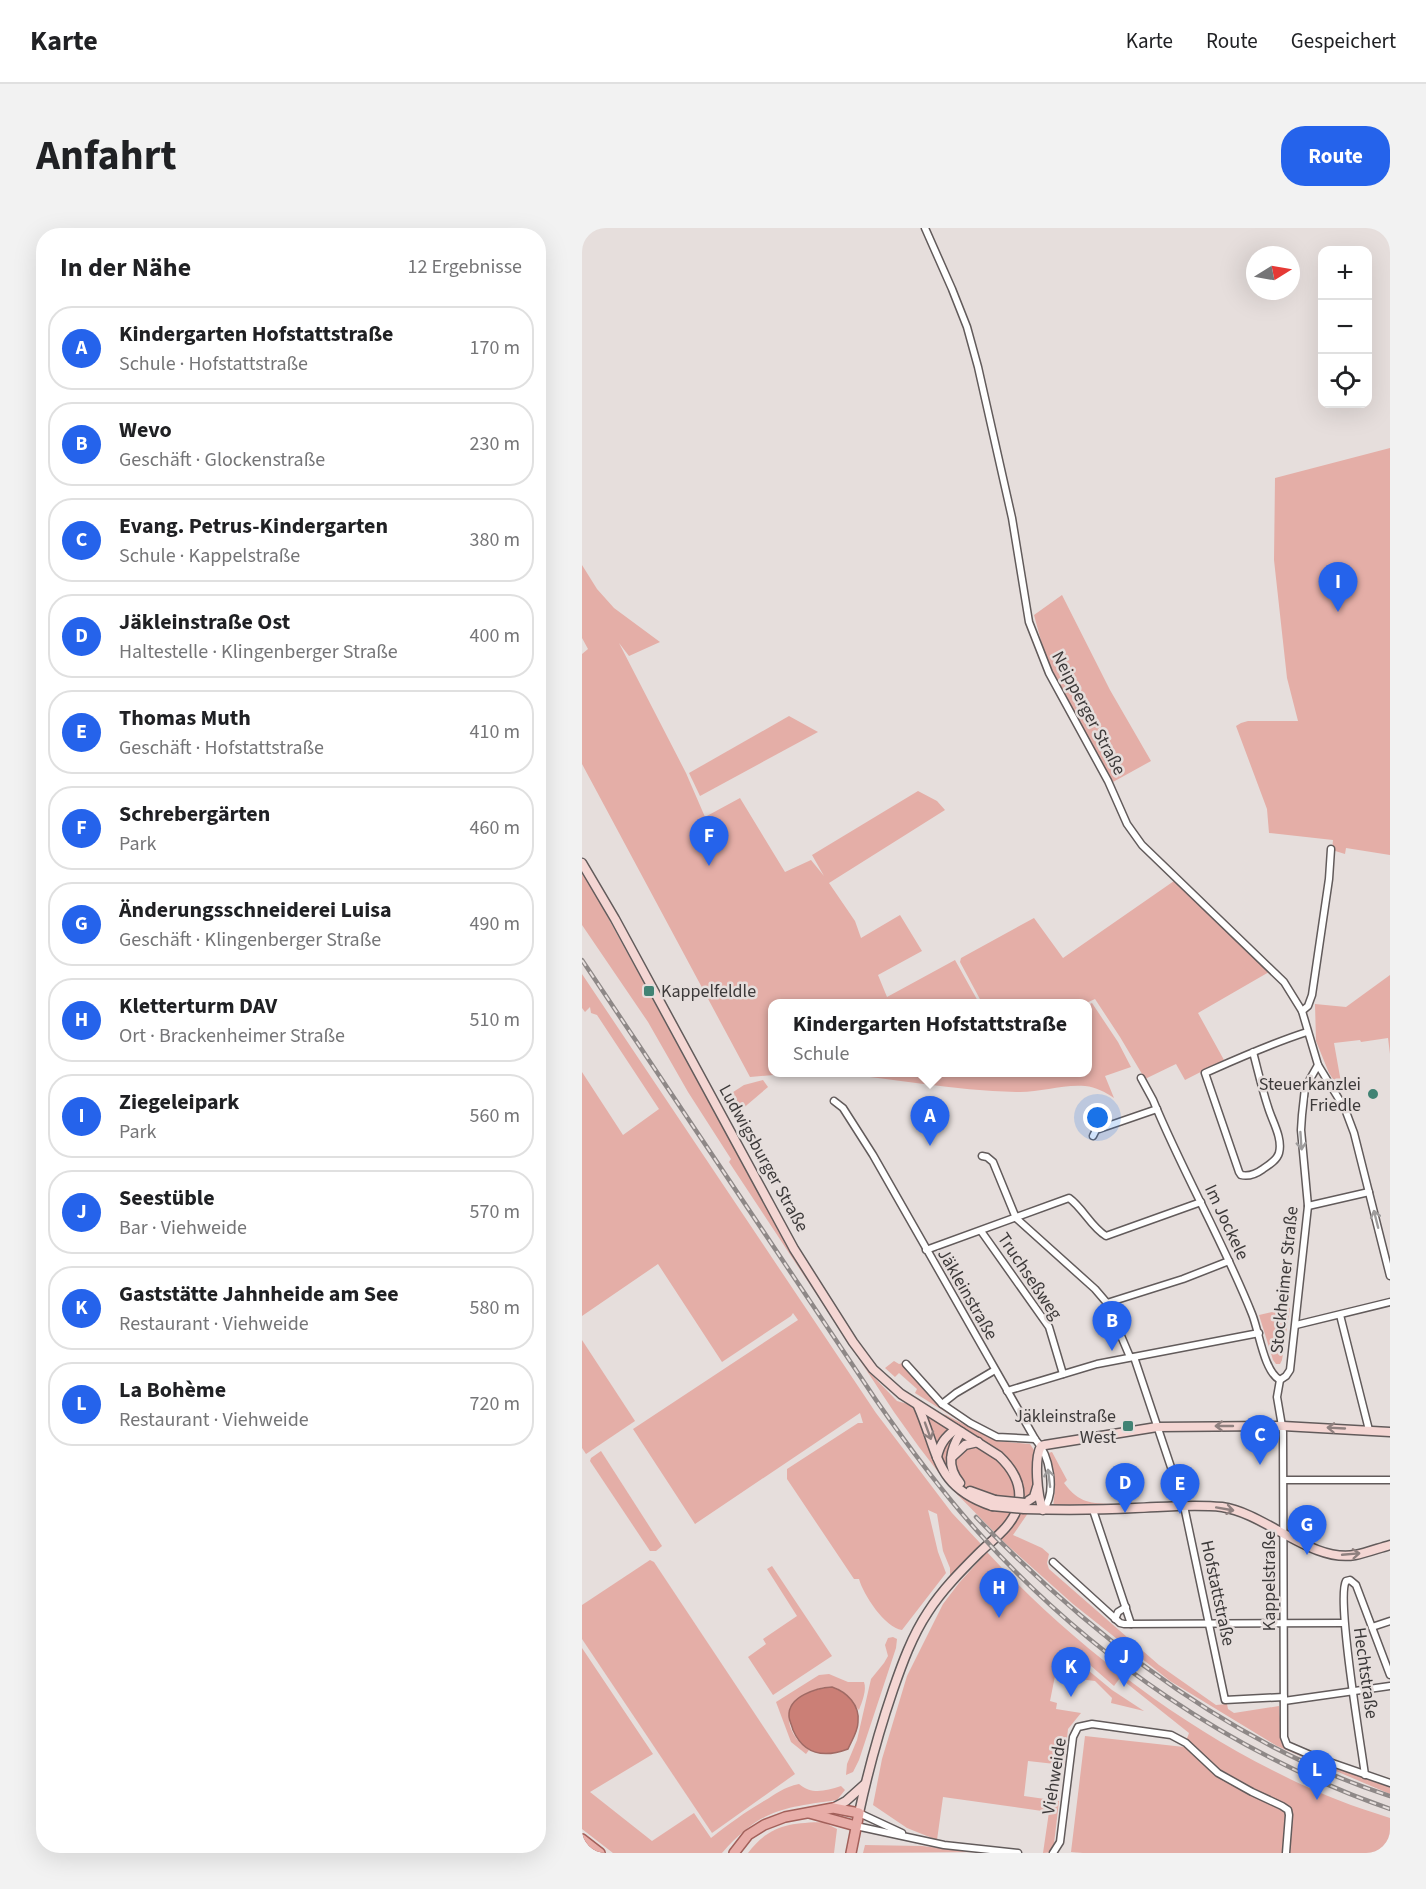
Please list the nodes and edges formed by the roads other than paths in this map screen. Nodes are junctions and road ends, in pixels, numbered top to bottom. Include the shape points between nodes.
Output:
1 (925, 228) edge
2 (1331, 849) dead end
3 (582, 863) edge
4 (1302, 1011) junction
5 (1307, 1032) junction
6 (1253, 1052) junction
7 (1318, 1065) junction
8 (1141, 1078) dead end
9 (834, 1101) dead end
10 (1157, 1109) junction
11 (1093, 1136) dead end
12 (981, 1156) dead end
13 (1369, 1192) junction
14 (1201, 1202) junction
15 (1308, 1206) junction
16 (1016, 1218) junction
17 (981, 1231) junction
18 (926, 1250) junction
19 (1229, 1261) junction
20 (1390, 1276) edge
21 (1390, 1302) edge
22 (1107, 1303) junction
23 (1340, 1315) junction
24 (1296, 1325) junction
25 (1259, 1334) junction
26 (1132, 1357) junction
27 (906, 1364) dead end
28 (995, 1370) junction
29 (1063, 1374) junction
30 (1280, 1380) junction
31 (1007, 1391) junction
32 (942, 1404) junction
33 (917, 1406) junction
34 (1283, 1426) junction
35 (1157, 1427) junction
36 (958, 1430) junction
37 (1369, 1430) junction
38 (1390, 1432) edge
39 (978, 1442) junction
40 (1038, 1442) junction
41 (937, 1457) junction
42 (950, 1459) junction
43 (1284, 1480) junction
44 (1390, 1480) edge
45 (1038, 1484) junction
46 (994, 1503) junction
47 (1025, 1506) junction
48 (1184, 1506) junction
49 (1043, 1510) junction
50 (1093, 1510) junction
51 (1284, 1533) junction
52 (1390, 1545) edge
53 (1053, 1562) dead end
54 (1126, 1607) junction
55 (1115, 1619) junction
56 (1390, 1621) edge
57 (1208, 1623) junction
58 (1283, 1623) junction
59 (1344, 1623) junction
60 (1131, 1624) junction
61 (1372, 1627) junction
62 (1390, 1676) edge
63 (1390, 1686) edge
64 (1353, 1691) junction
65 (1284, 1699) junction
66 (1365, 1775) junction
67 (1390, 1783) edge
68 (865, 1784) junction
69 (833, 1808) junction
70 (807, 1812) junction
71 (859, 1813) junction
72 (856, 1826) junction
73 (911, 1837) junction
74 (582, 1839) edge
75 (600, 1853) edge
76 (734, 1853) edge
77 (851, 1853) edge
78 (1018, 1853) edge
79 (1053, 1853) edge
80 (1286, 1853) edge

1 - 4 street, Neipperger Straße via 967,327 1012,518 1029,622 1048,673 1108,781 1127,824 1142,845 1284,982
2 - 4 street via 1312,995
3 - 33 main road, Ludwigsburger Straße via 814,1283 873,1369
4 - 5 street, Neipperger Straße
5 - 6 street
5 - 7 street, Neipperger Straße
6 - 6 street via 1205,1073 1239,1172 1247,1176 1273,1162 1279,1154 1278,1137
7 - 13 street, Neipperger Straße via 1345,1109
7 -> 15 street, Stockheimer Straße via 1305,1088 1301,1130
8 - 10 street, Im Jockele
9 - 18 street, Jäkleinstraße via 843,1108 872,1154
10 - 11 street via 1096,1130
10 - 14 street, Im Jockele
12 - 16 street, Hofstattstraße via 993,1162
13 - 15 street
20 -> 13 street, Neipperger Straße
14 - 16 street via 1106,1236 1069,1198
14 - 19 street, Im Jockele
15 - 24 street, Stockheimer Straße
16 - 17 street
16 - 22 street, Hofstattstraße
17 - 18 street
17 - 29 street, Truchseßweg via 1049,1327
18 - 28 street, Jäkleinstraße
19 - 22 street
19 - 25 street, Im Jockele
21 - 23 street
22 - 26 street, Hofstattstraße
23 - 24 street
23 - 37 street
24 - 30 street, Stockheimer Straße via 1290,1370
25 - 26 street
25 - 30 street, Im Jockele via 1268,1366
26 - 29 street
26 - 35 street, Hofstattstraße
27 - 32 street
28 - 31 street, Jäkleinstraße
28 - 32 street
29 - 31 street
30 - 34 street, Stockheimer Straße via 1277,1397
31 - 40 street, Jäkleinstraße
32 - 40 street via 996,1437
33 - 36 main road, Ludwigsburger Straße
33 -> 41 main road
34 -> 35 main road
37 -> 34 main road
34 - 43 street, Kappelstraße
35 - 40 main road
35 - 48 street, Hofstattstraße
36 - 39 main road, Ludwigsburger Straße
36 - 41 main road via 944,1439
36 - 42 main road
37 - 38 main road
39 - 42 main road via 965,1445
39 - 68 main road, Ludwigsburger Straße via 999,1456 1016,1476 1020,1492 1017,1510 928,1611 901,1666
40 - 45 main road
49 -> 40 street, Jäkleinstraße via 1048,1504 1050,1487 1047,1463
41 - 46 main road via 939,1466 958,1488 979,1502
42 - 46 main road via 951,1469 961,1484
43 - 44 street
43 - 51 street, Kappelstraße
45 - 47 main road via 1034,1497
45 - 49 main road
46 - 47 main road, bridge
47 - 49 main road
48 - 50 main road
48 -> 51 main road via 1232,1509
48 - 57 street, Hofstattstraße
49 - 50 main road
50 - 54 street
51 -> 52 main road via 1305,1545 1338,1555 1354,1556
51 - 58 street, Kappelstraße
53 - 55 street
54 - 55 street
54 - 60 street
55 - 60 street
56 - 61 street
57 - 58 street
57 - 60 street
57 - 65 street, Hofstattstraße via 1226,1700
58 - 59 street
58 - 65 street, Kappelstraße
59 - 61 street, Hechtstraße via 1342,1587 1350,1580 1356,1585
59 - 64 street, Hechtstraße
61 - 62 street
63 - 64 street
64 - 65 street
64 - 66 street, Hechtstraße
65 - 66 street, Kappelstraße via 1287,1745
66 - 67 street
68 - 69 main road
68 - 71 main road
69 - 70 main road
69 - 71 main road
70 - 72 main road
70 - 76 main road via 764,1825 748,1835
71 - 72 main road
71 - 73 street
72 - 73 street
72 - 77 main road
73 - 78 street via 944,1845
74 - 75 main road
79 - 80 street, Viehweide via 1060,1842 1073,1737 1078,1727 1092,1724 1171,1735 1186,1743 1218,1773 1282,1806 1289,1815

